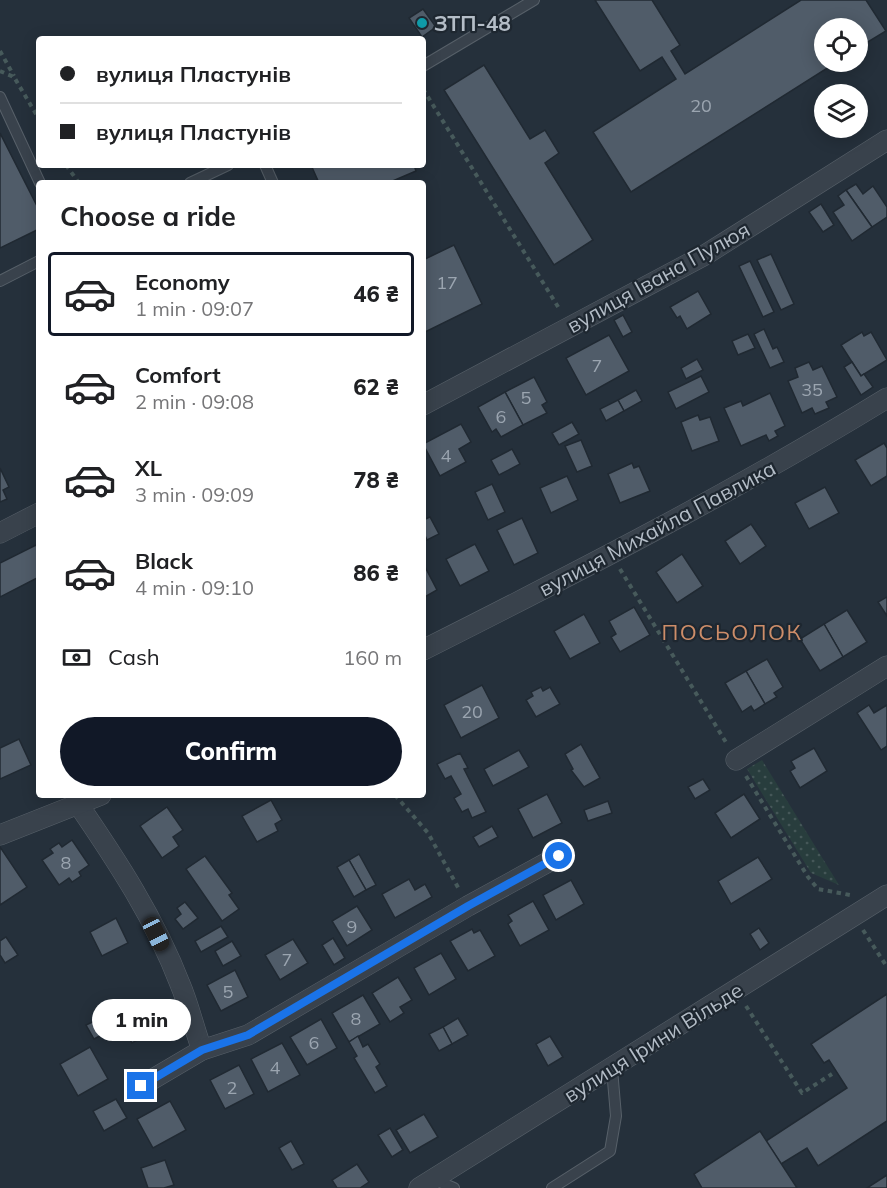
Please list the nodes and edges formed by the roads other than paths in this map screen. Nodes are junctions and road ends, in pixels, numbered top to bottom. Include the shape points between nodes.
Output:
1 (534, 0) edge
2 (426, 64) edge
3 (0, 97) edge
4 (887, 140) edge
5 (222, 168) edge
6 (39, 180) edge
7 (196, 180) edge
8 (36, 262) edge
9 (0, 280) edge
10 (887, 398) edge
11 (426, 403) edge
12 (36, 515) edge
13 (0, 533) edge
14 (426, 648) edge
15 (887, 666) edge
16 (736, 759) dead end
17 (93, 798) edge
18 (78, 804) junction
19 (0, 835) edge
20 (559, 856) dead end
21 (885, 901) edge
22 (202, 1050) junction
23 (612, 1069) junction
24 (141, 1086) dead end
25 (426, 1183) edge
26 (454, 1188) edge
27 (552, 1188) edge

1 - 2 lane
3 - 6 lane
4 - 11 street, вулиця Івана Пулюя via 705,255
5 - 7 lane
8 - 9 lane
10 - 14 street, вулиця Михайла Павлика via 611,555
12 - 13 street
15 - 16 street
17 - 18 street
18 - 19 street
18 - 22 street via 120,866 148,917 180,984
20 - 22 street via 248,1035
21 - 23 street, вулиця Ірини Вільде via 854,916
22 - 24 street
23 - 25 street, вулиця Ірини Вільде
23 - 27 lane via 616,1116 610,1150
25 - 26 lane

